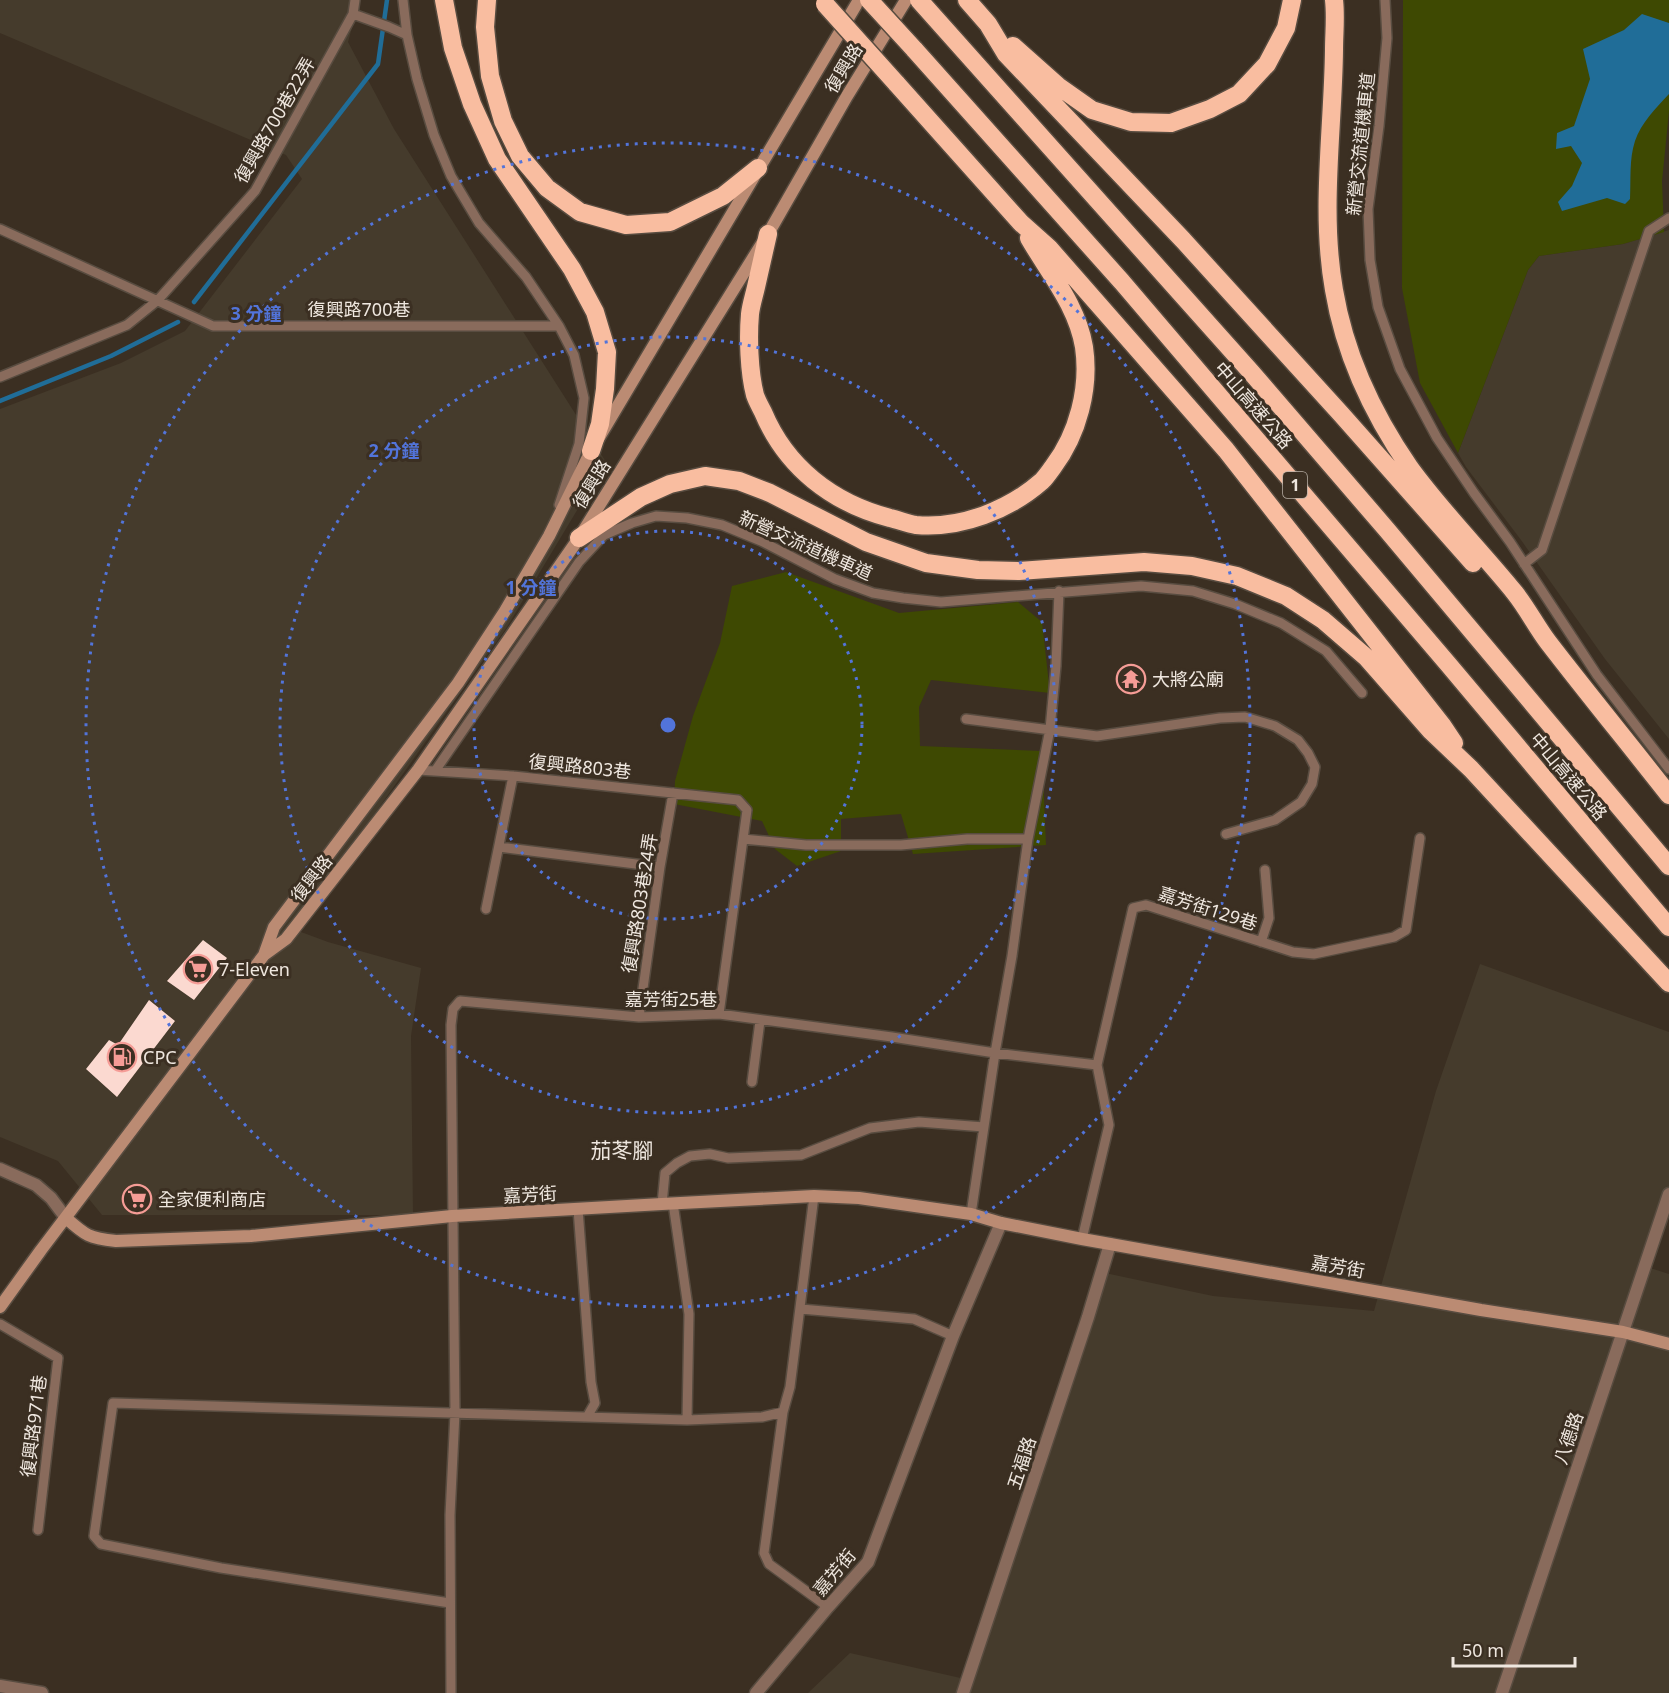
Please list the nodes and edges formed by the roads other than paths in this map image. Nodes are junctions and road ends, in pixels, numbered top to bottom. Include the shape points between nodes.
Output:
1 (355, 0) edge
2 (404, 0) edge
3 (444, 0) edge
4 (487, 0) edge
5 (859, 0) edge
6 (869, 0) edge
7 (906, 0) edge
8 (919, 0) edge
9 (967, 0) edge
10 (1292, 0) edge
11 (1334, 0) edge
12 (1385, 0) edge
13 (823, 2) edge
14 (353, 15) junction
15 (988, 24) junction
16 (407, 35) junction
17 (758, 168) junction
18 (1669, 218) edge
19 (1021, 223) junction
20 (0, 229) edge
21 (768, 234) junction
22 (158, 300) junction
23 (559, 326) junction
24 (0, 377) edge
25 (591, 451) junction
26 (549, 536) junction
27 (579, 538) junction
28 (1524, 564) junction
29 (1059, 591) junction
30 (1547, 640) junction
31 (1362, 693) dead end
32 (966, 718) dead end
33 (1050, 729) junction
34 (1472, 769) junction
35 (1669, 769) edge
36 (418, 770) junction
37 (435, 771) junction
38 (513, 776) junction
39 (673, 793) junction
40 (1669, 795) edge
41 (1226, 834) dead end
42 (1420, 838) dead end
43 (743, 839) junction
44 (1028, 839) junction
45 (499, 847) junction
46 (1669, 866) edge
47 (660, 867) junction
48 (1265, 870) dead end
49 (486, 909) dead end
50 (1669, 927) edge
51 (1260, 942) junction
52 (264, 955) junction
53 (1669, 983) edge
54 (719, 1014) junction
55 (639, 1017) junction
56 (760, 1020) junction
57 (995, 1053) junction
58 (1097, 1065) junction
59 (752, 1082) dead end
60 (984, 1127) junction
61 (0, 1169) edge
62 (1669, 1194) edge
63 (814, 1196) junction
64 (668, 1204) junction
65 (578, 1209) junction
66 (971, 1214) junction
67 (452, 1216) junction
68 (66, 1218) junction
69 (1001, 1223) junction
70 (1082, 1239) junction
71 (1110, 1244) junction
72 (0, 1307) edge
73 (801, 1309) junction
74 (0, 1324) edge
75 (1623, 1332) junction
76 (953, 1336) junction
77 (1669, 1344) edge
78 (783, 1412) junction
79 (454, 1413) junction
80 (587, 1417) junction
81 (687, 1420) junction
82 (38, 1530) dead end
83 (450, 1603) junction
84 (828, 1606) junction
85 (0, 1686) edge
86 (42, 1693) edge
87 (451, 1693) edge
88 (756, 1693) edge
89 (963, 1693) edge
90 (1502, 1693) edge

1 - 14 lane, 復興路700巷22弄
2 - 16 lane
3 - 25 highway via 453,48 497,159 572,269 595,312 607,352 600,424
4 - 17 highway via 485,27 490,76 503,121 520,156 547,188 580,212 626,225 670,222 723,196
5 - 17 main road, 復興路
6 - 50 highway, 中山高速公路 / 1, bridge via 1122,282
7 - 21 main road, 復興路
8 - 46 highway, 中山高速公路 / 1 via 1251,372
9 - 15 highway
10 - 15 highway via 1286,28 1267,64 1239,94 1171,123 1131,122 1092,110 1058,86
11 - 30 highway via 1328,243 1347,348 1364,390 1411,468 1516,595
12 - 28 lane, 新營交流道機車道 via 1387,38 1368,209 1370,260 1378,307 1400,369 1437,438
13 - 19 highway, bridge
14 - 16 lane
14 - 22 lane, 復興路700巷22弄 via 255,191
15 - 30 highway via 1006,54 1183,240 1471,562
16 - 23 lane via 434,135 451,176 479,223 526,277
17 - 25 main road, 復興路
18 - 28 lane via 1649,231 1542,550
19 - 21 highway via 1056,279 1075,317 1084,347 1085,385 1077,423 1065,452 1043,480 1011,504 980,517 946,524 916,525 844,501 794,464 771,431 756,395 750,354 750,312
19 - 34 highway via 1049,248 1226,450 1442,725
20 - 22 lane, 復興路700巷
21 - 27 main road, 復興路
22 - 23 lane, 復興路700巷 via 213,326
22 - 24 lane, 復興路700巷22弄 via 127,325
23 - 26 lane via 574,355 584,398 579,444
25 - 26 main road, 復興路
26 - 52 main road, 復興路 via 458,683 274,927
27 - 34 highway via 641,497 670,484 705,476 739,481 770,493 866,542 926,563 1020,571 1144,562 1192,566 1237,576 1286,596 1323,620 1367,658 1431,731
27 - 36 main road, 復興路
28 - 35 lane, 新營交流道機車道 via 1597,675
29 - 31 lane, 新營交流道機車道 via 1141,586 1193,591 1235,604 1281,623 1326,651
29 - 33 lane
29 - 37 lane, 新營交流道機車道 via 941,602 903,598 873,593 835,579 722,525 656,516 632,522 604,536 579,562
30 - 40 highway
32 - 33 lane
33 - 41 lane via 1097,736 1245,717 1275,726 1298,740 1315,767 1312,784 1301,802 1275,820
33 - 44 lane
34 - 53 highway
36 - 37 lane, 復興路803巷
36 - 52 main road, 復興路 via 286,939
37 - 38 lane, 復興路803巷
38 - 39 lane, 復興路803巷
38 - 45 lane
39 - 43 lane, 復興路803巷 via 738,800 747,810
39 - 47 lane, 復興路803巷24弄
42 - 51 lane, 嘉芳街129巷 via 1406,930 1394,937 1314,954
43 - 44 lane via 818,845 901,845
43 - 54 lane
44 - 57 lane
45 - 47 lane
45 - 49 lane
47 - 55 lane, 復興路803巷24弄
48 - 51 lane via 1269,918
51 - 58 lane, 嘉芳街129巷 via 1146,905 1133,908
52 - 68 main road, 復興路
54 - 55 lane, 嘉芳街25巷
54 - 56 lane, 嘉芳街25巷
55 - 67 lane, 嘉芳街25巷 via 460,1001 453,1009 451,1025
56 - 57 lane, 嘉芳街25巷
56 - 59 lane
57 - 58 lane, 嘉芳街25巷
57 - 60 lane
58 - 70 lane, 嘉芳街129巷 via 1109,1125
60 - 64 lane via 919,1122 870,1128 801,1155 690,1156 665,1173
60 - 66 lane
61 - 68 street via 36,1185
62 - 75 street, 八德路
63 - 64 main road, 嘉芳街
63 - 66 main road, 嘉芳街 via 859,1198
63 - 73 lane
64 - 65 main road, 嘉芳街
64 - 81 lane via 688,1314
65 - 67 main road, 嘉芳街
65 - 80 lane via 595,1403
66 - 69 main road, 嘉芳街
67 - 68 main road, 嘉芳街 via 251,1236 116,1240 94,1238
67 - 79 lane
68 - 72 main road, 復興路
69 - 70 main road, 嘉芳街
69 - 76 street, 嘉芳街
70 - 71 main road, 嘉芳街
71 - 75 main road, 嘉芳街
71 - 89 street, 五福路
73 - 76 lane via 914,1319
73 - 78 lane
74 - 82 lane, 復興路971巷 via 58,1358
75 - 77 main road, 嘉芳街
75 - 90 street, 八德路
76 - 84 street, 嘉芳街 via 868,1562
78 - 81 lane via 762,1417
78 - 84 lane via 764,1553 769,1564
79 - 80 lane
79 - 83 lane
79 - 83 lane via 113,1403 94,1536 101,1544 221,1568
80 - 81 lane
83 - 87 lane
84 - 88 street, 嘉芳街
85 - 86 street

